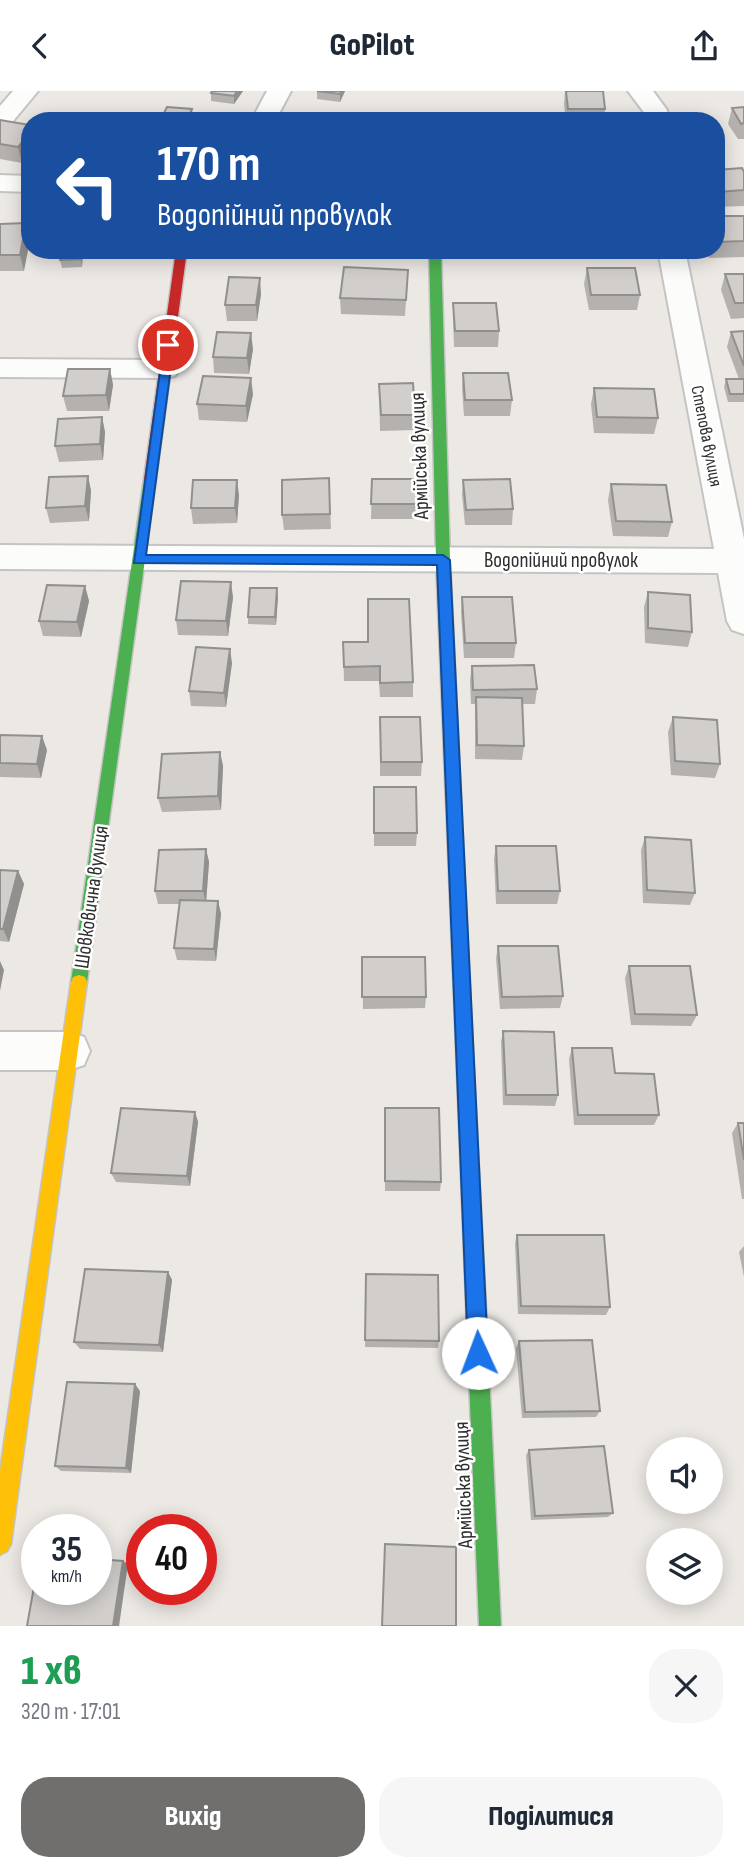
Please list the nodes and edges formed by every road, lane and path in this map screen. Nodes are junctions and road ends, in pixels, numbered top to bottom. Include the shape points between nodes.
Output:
1 (26, 91) edge
2 (279, 91) edge
3 (640, 91) edge
4 (268, 112) edge
5 (655, 112) edge
6 (0, 121) edge
7 (181, 259) edge
8 (435, 259) edge
9 (673, 259) edge
10 (0, 368) edge
11 (165, 369) junction
12 (0, 557) edge
13 (139, 560) junction
14 (443, 560) junction
15 (738, 561) edge
16 (744, 621) edge
17 (0, 1051) edge
18 (69, 1051) junction
19 (0, 1544) edge
20 (490, 1626) edge

1 - 6 street
2 - 4 street
3 - 5 street
7 - 11 street, Шовковична вулиця
8 - 14 street, Армійська вулиця
9 - 15 street, Степова вулиця
10 - 11 street
11 - 13 street, Шовковична вулиця
12 - 13 street, Водопійний провулок
13 - 14 street, Водопійний провулок
13 - 18 street, Шовковична вулиця
14 - 15 street, Водопійний провулок
14 - 20 street, Армійська вулиця
15 - 16 street, Степова вулиця
17 - 18 street
18 - 19 street, Шовковична вулиця

